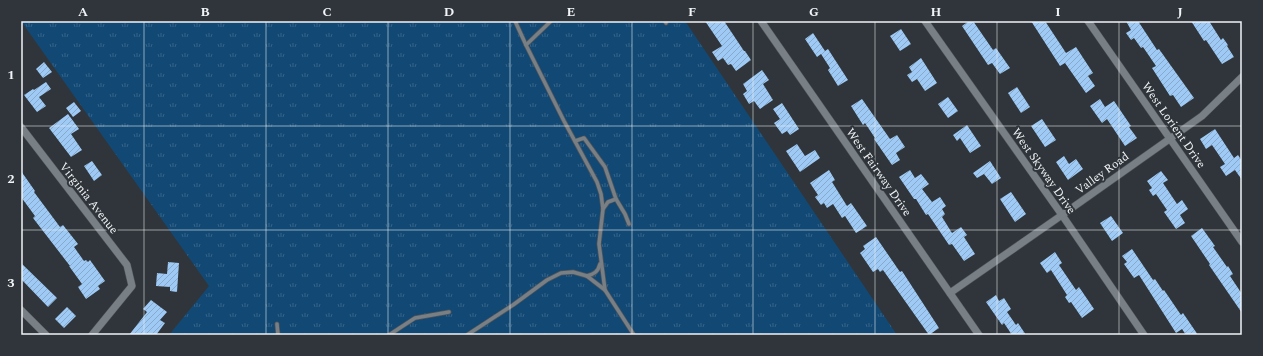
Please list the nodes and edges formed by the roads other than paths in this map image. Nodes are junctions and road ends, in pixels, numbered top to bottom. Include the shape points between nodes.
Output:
1 (515, 21) edge
2 (551, 21) edge
3 (761, 21) edge
4 (925, 21) edge
5 (1088, 21) edge
6 (526, 46) junction
7 (1242, 77) edge
8 (21, 127) edge
9 (1170, 138) junction
10 (575, 141) junction
11 (616, 199) junction
12 (603, 209) junction
13 (1062, 215) junction
14 (628, 224) dead end
15 (1242, 242) edge
16 (601, 263) junction
17 (587, 276) junction
18 (605, 290) junction
19 (950, 293) junction
20 (21, 310) edge
21 (449, 312) dead end
22 (277, 324) dead end
23 (46, 335) edge
24 (92, 335) edge
25 (278, 335) edge
26 (389, 335) edge
27 (466, 335) edge
28 (634, 335) edge
29 (979, 335) edge
30 (1144, 335) edge

1 - 6 lane
2 - 6 lane
3 - 19 street, West Fairway Drive
4 - 13 street, West Skyway Drive
5 - 9 street, West Lorient Drive
6 - 10 lane
7 - 9 street, Valley Road via 1202,116
8 - 24 street, Virginia Avenue via 127,265 132,286
9 - 13 street, Valley Road
9 - 15 street, West Lorient Drive
10 - 11 lane via 584,138 605,167
10 - 12 lane via 597,182
11 - 12 lane via 608,202
11 - 14 lane
12 - 16 lane via 599,244
13 - 19 street, Valley Road
13 - 30 street, West Skyway Drive
16 - 17 lane via 595,273
16 - 18 lane
17 - 18 lane
17 - 27 lane via 573,272 561,273
18 - 28 lane
19 - 29 street, West Fairway Drive
20 - 23 street
21 - 26 lane via 415,318
22 - 25 lane

